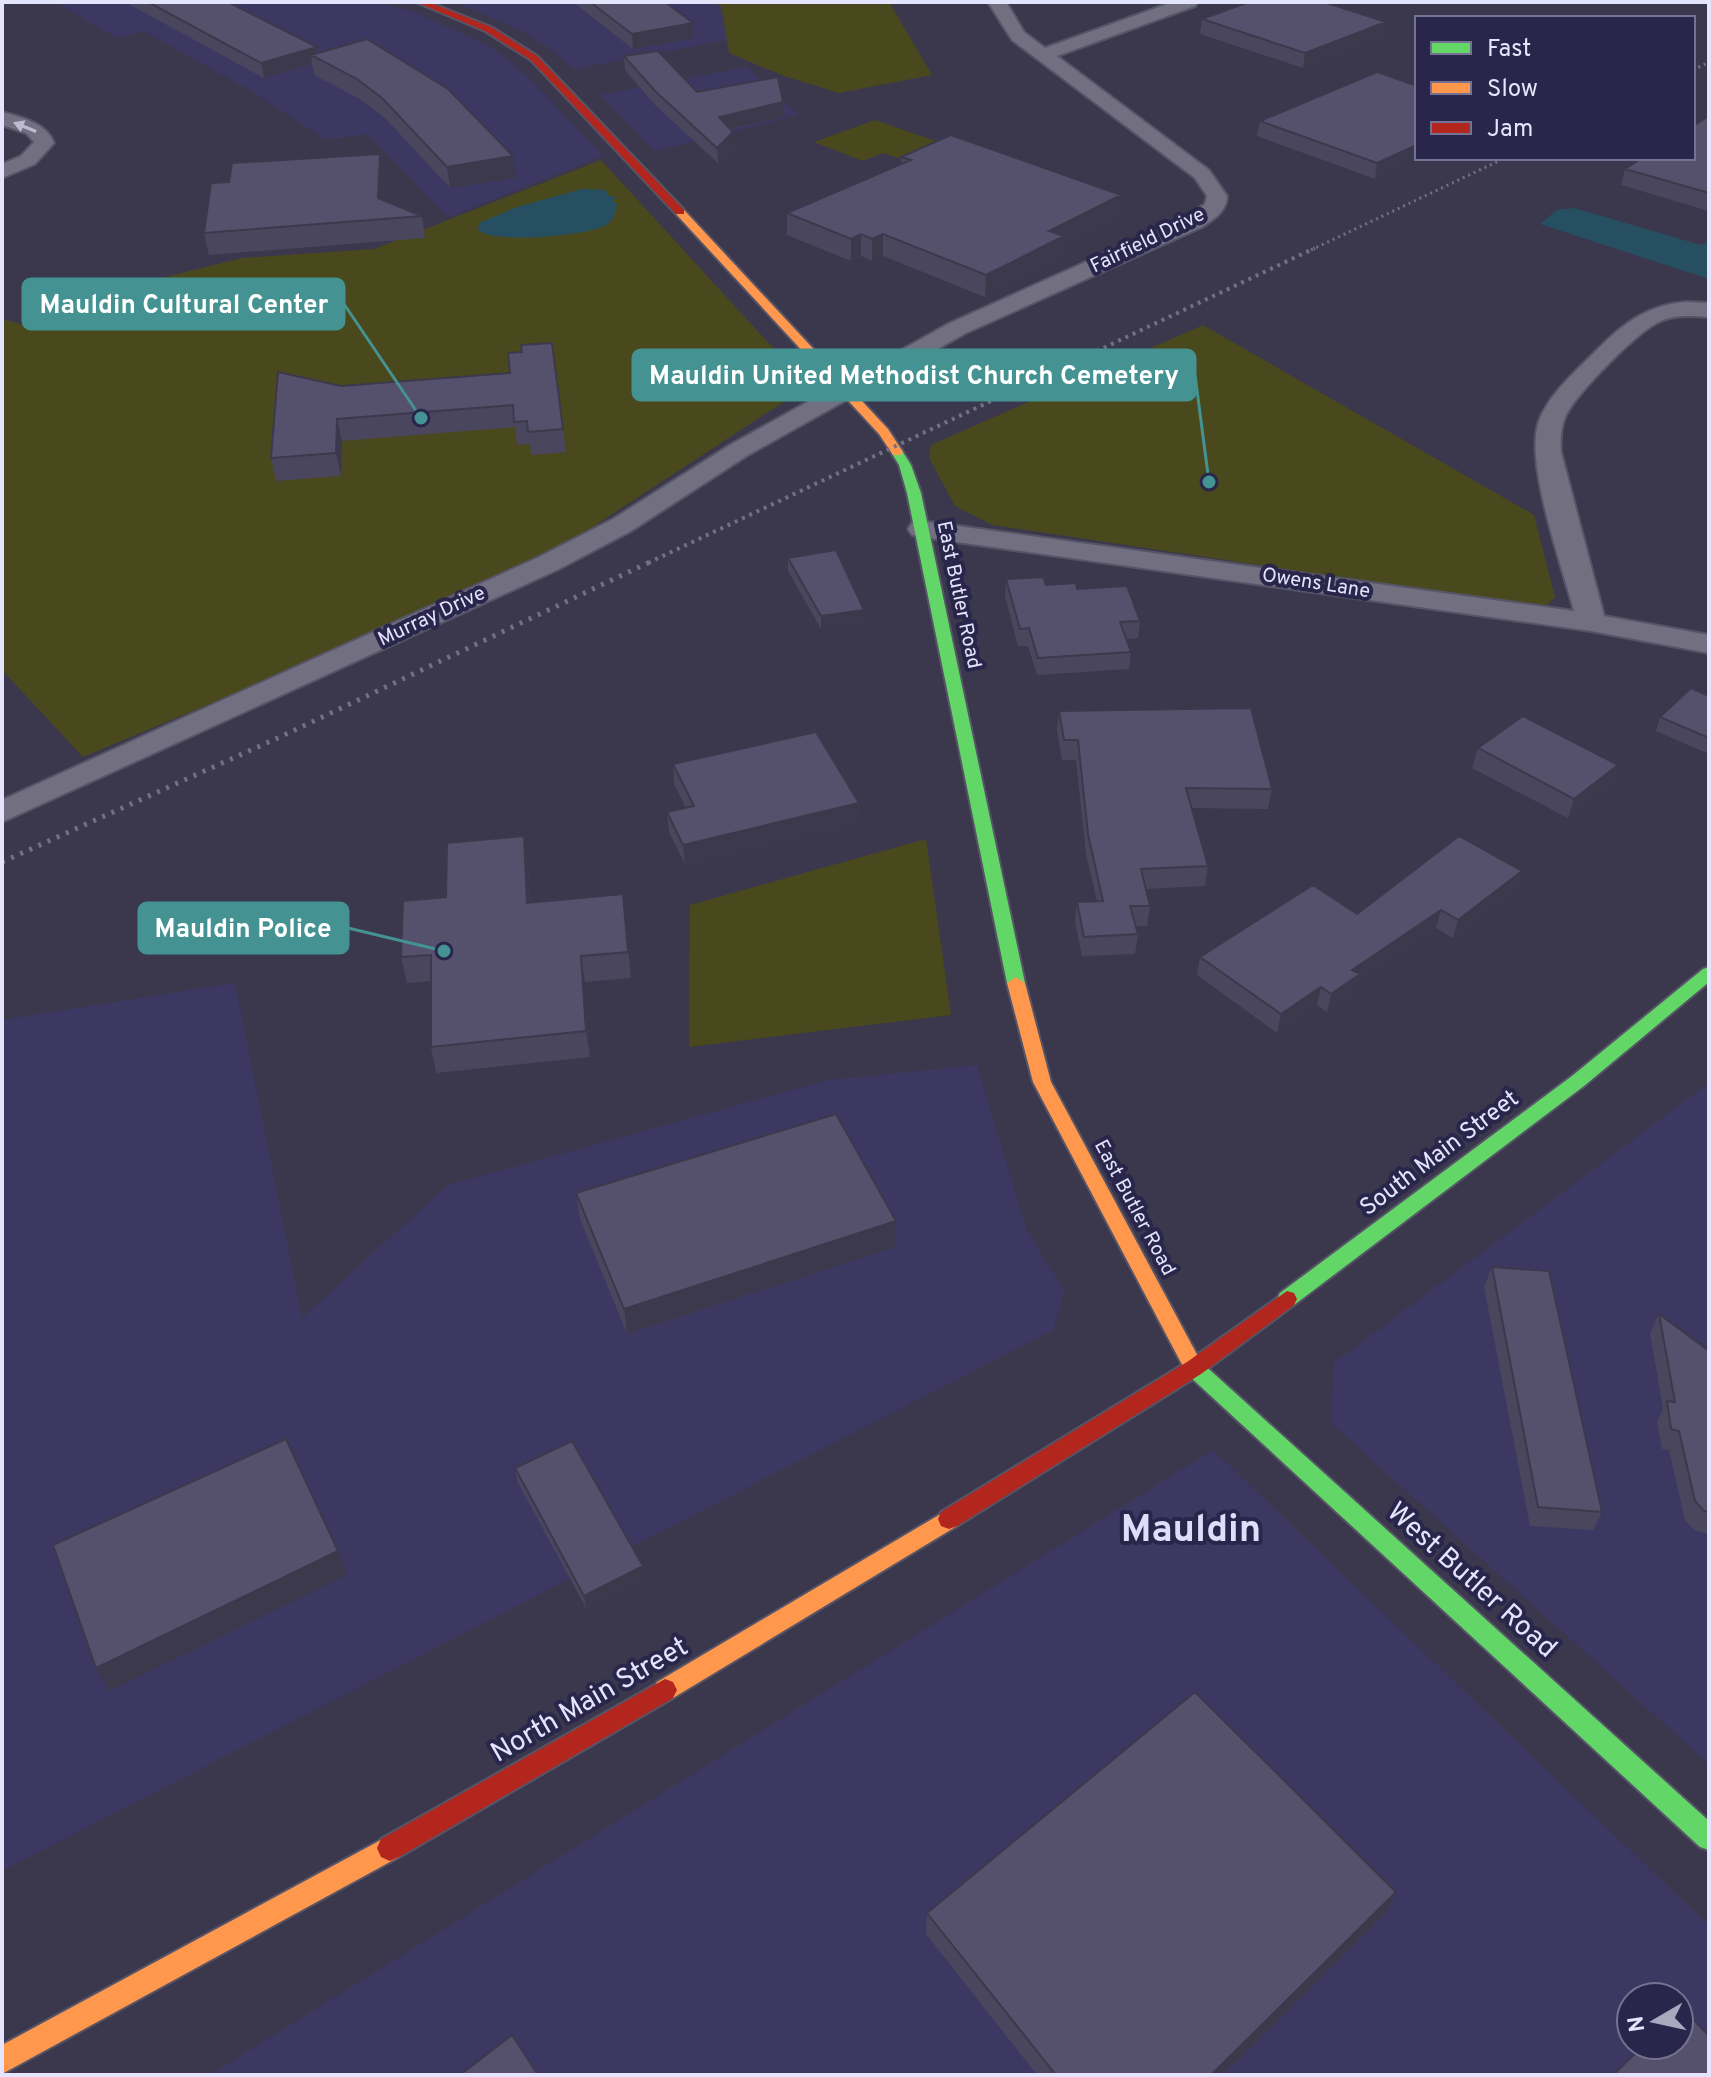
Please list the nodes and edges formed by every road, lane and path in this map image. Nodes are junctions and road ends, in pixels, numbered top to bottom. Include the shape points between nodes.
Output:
1 (420, 2) edge
2 (997, 2) edge
3 (1189, 2) edge
4 (1043, 55) junction
5 (2, 118) edge
6 (2, 172) edge
7 (1709, 310) edge
8 (846, 390) junction
9 (921, 529) junction
10 (1591, 622) junction
11 (1709, 644) edge
12 (2, 812) edge
13 (1709, 973) edge
14 (1194, 1368) junction
15 (1709, 1838) edge
16 (2, 2060) edge

1 - 8 main road, East Butler Road via 497,32 548,70
2 - 4 street, Fairfield Drive via 1018,36
3 - 4 street
4 - 8 street, Fairfield Drive via 1202,174 1216,190 1214,209 958,328
6 -> 5 street via 28,160 44,143 33,129
7 - 10 street via 1660,313 1640,323 1565,400 1550,427 1549,466
8 - 9 main road, East Butler Road via 895,447 914,493
8 - 12 street, Murray Drive via 622,525 547,564
9 - 10 street, Owens Lane
9 - 14 main road, East Butler Road via 1042,1082
10 - 11 street, Owens Lane
13 - 14 main road, South Main Street via 1578,1081
14 - 15 main road, West Butler Road
14 - 16 main road, North Main Street via 744,1645 385,1851

